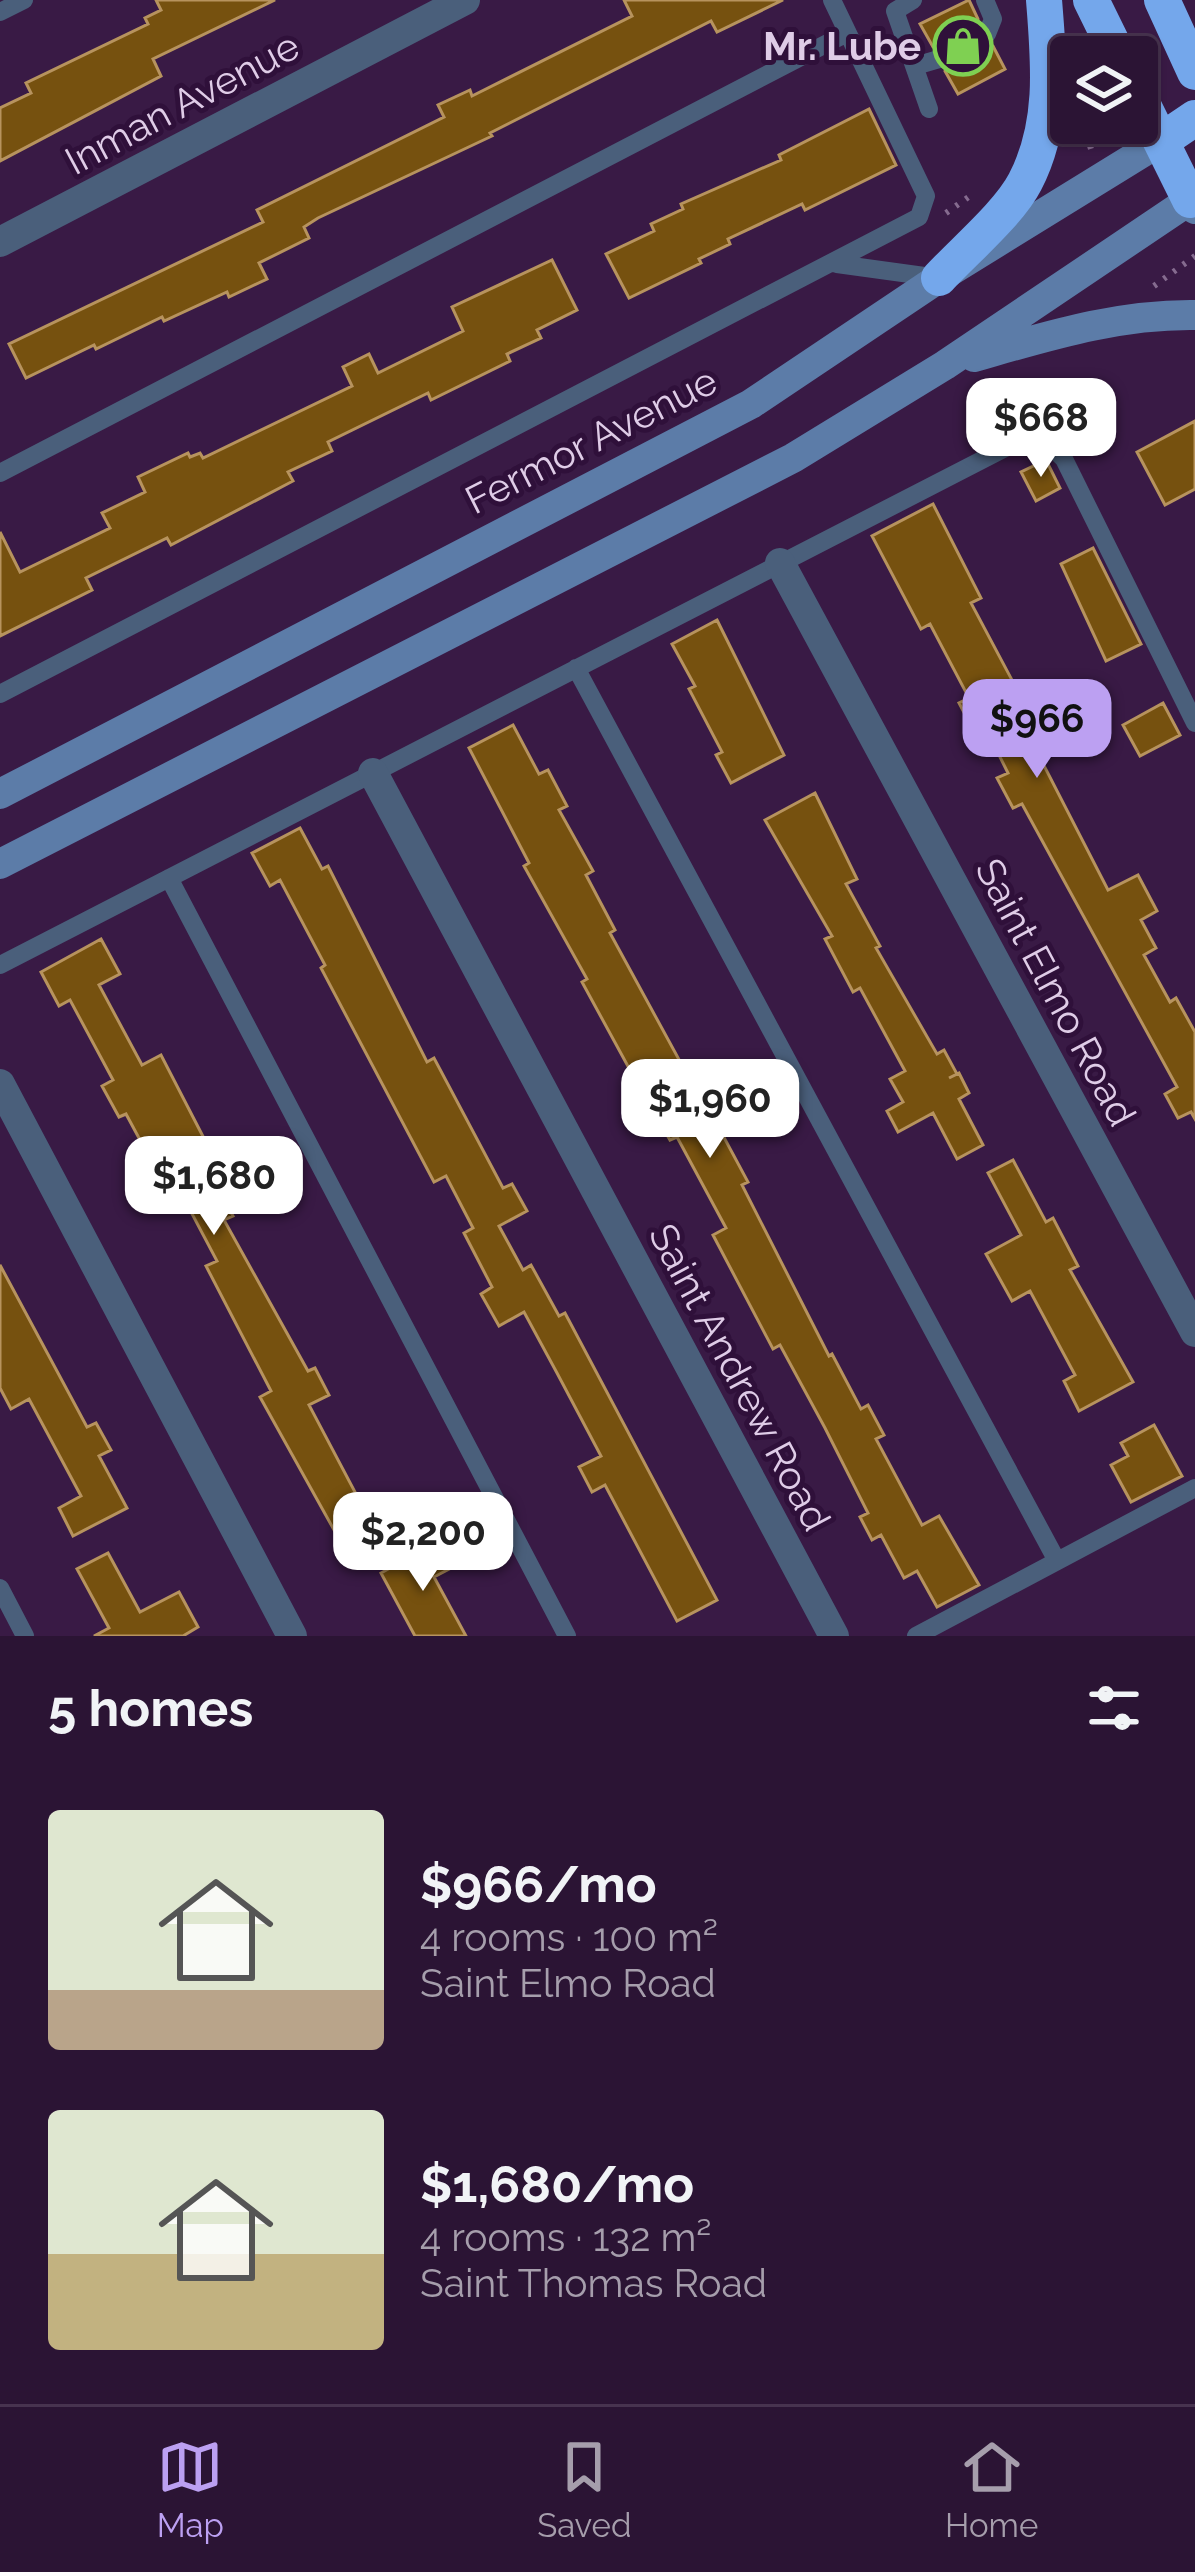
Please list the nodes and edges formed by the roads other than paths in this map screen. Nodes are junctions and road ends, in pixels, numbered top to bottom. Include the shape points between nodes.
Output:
1 (24, 0) edge
2 (465, 0) edge
3 (832, 0) edge
4 (913, 0) edge
5 (985, 0) edge
6 (1045, 0) edge
7 (1090, 0) edge
8 (1162, 0) edge
9 (0, 12) edge
10 (848, 32) junction
11 (987, 34) dead end
12 (1108, 36) edge
13 (939, 59) dead end
14 (915, 66) junction
15 (1195, 72) edge
16 (929, 109) dead end
17 (1195, 118) edge
18 (1158, 135) edge
19 (1161, 141) junction
20 (1193, 202) edge
21 (0, 242) edge
22 (834, 263) junction
23 (939, 278) junction
24 (1195, 315) edge
25 (945, 365) junction
26 (0, 473) edge
27 (780, 563) junction
28 (576, 668) junction
29 (0, 694) edge
30 (1195, 723) edge
31 (373, 773) junction
32 (0, 794) edge
33 (0, 864) edge
34 (169, 878) junction
35 (0, 965) edge
36 (0, 1084) edge
37 (1195, 1333) edge
38 (1195, 1489) edge
39 (1057, 1562) junction
40 (0, 1588) edge
41 (26, 1636) edge
42 (292, 1636) edge
43 (567, 1636) edge
44 (834, 1636) edge
45 (916, 1636) edge

1 - 9 lane
2 - 21 street, Inman Avenue
3 - 10 lane
4 - 14 lane via 895,10
5 - 11 lane via 993,19
6 - 23 highway via 1046,117 1031,167 1024,185
7 - 12 highway
8 - 15 highway
10 - 22 lane via 926,196 919,218
10 - 26 lane
13 - 14 lane
14 - 16 lane
17 - 19 highway, Fermor Avenue
18 - 19 highway
19 - 20 highway
19 - 23 main road, Fermor Avenue
20 - 25 main road
22 - 23 lane
22 - 29 lane
23 - 32 main road, Fermor Avenue via 751,404
24 - 25 main road via 1093,323
25 - 33 main road via 793,458
27 - 28 lane
27 - 30 lane via 1040,436 1064,459
27 - 37 street, Saint Elmo Road
28 - 31 lane
28 - 39 lane
31 - 34 lane
31 - 44 street, Saint Andrew Road
34 - 35 lane
34 - 43 lane
36 - 42 street
38 - 39 lane
39 - 45 lane
40 - 41 lane

